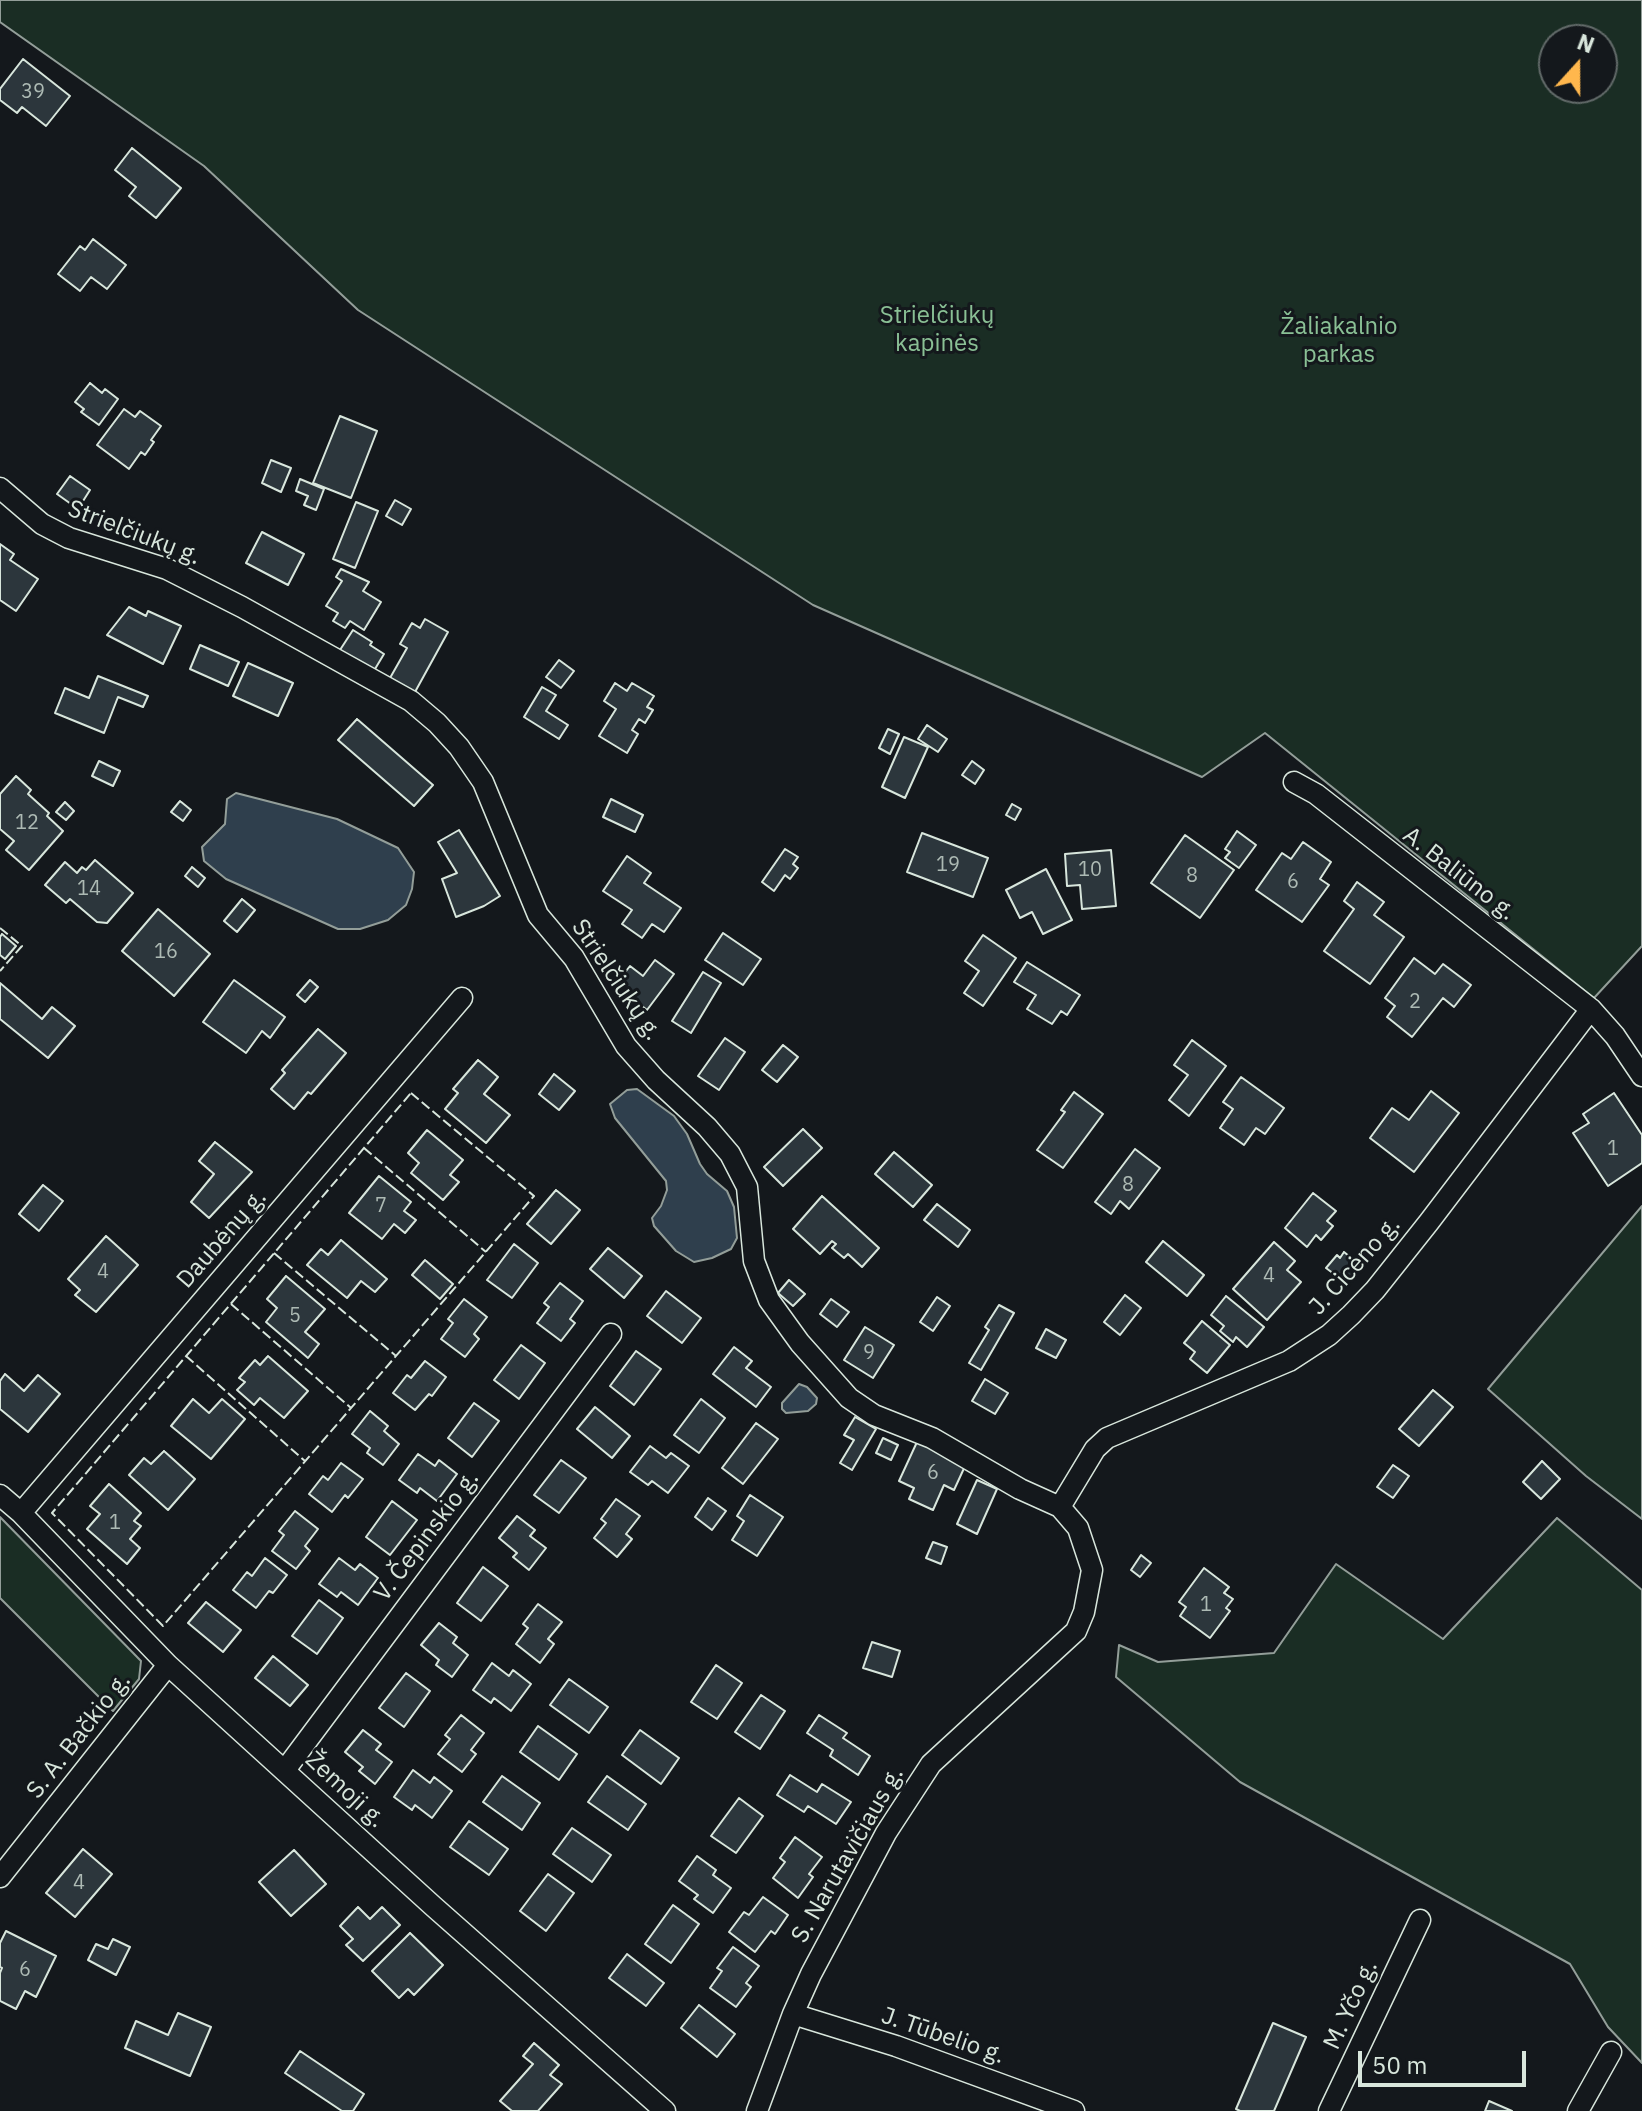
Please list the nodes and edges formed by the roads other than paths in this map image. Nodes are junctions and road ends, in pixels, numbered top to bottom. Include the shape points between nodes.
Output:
1 (0, 488) edge
2 (1294, 782) dead end
3 (462, 998) dead end
4 (1591, 1009) junction
5 (1642, 1076) edge
6 (611, 1334) dead end
7 (0, 1495) edge
8 (1060, 1507) junction
9 (21, 1513) junction
10 (168, 1665) junction
11 (285, 1770) junction
12 (0, 1877) edge
13 (1420, 1920) dead end
14 (793, 2014) junction
15 (1611, 2052) dead end
16 (665, 2111) edge
17 (757, 2111) edge
18 (1074, 2111) edge
19 (1329, 2111) edge
20 (1578, 2111) edge

1 - 8 street, Strielčiukų g. via 42,524 69,538 167,569 411,701 437,723 483,782 538,915 574,958 626,1046 730,1154 747,1187 754,1261 769,1300 800,1343 849,1398 874,1415 932,1438
2 - 4 street, A. Baliūno g.
3 - 9 street, Daubėnų g.
4 - 5 street, A. Baliūno g.
4 - 8 street, J. Cicėno g. via 1351,1315 1289,1361 1107,1438
6 - 11 street, V. Čepinskio g.
7 - 9 street, Žemoji g.
8 - 14 street, S. Narutavičiaus g. via 1078,1528 1092,1570 1076,1631 931,1764 886,1833
9 - 10 street, Žemoji g.
10 - 11 street, Žemoji g.
10 - 12 street, S. A. Bačkio g.
11 - 16 street, Žemoji g.
13 - 19 street, M. Yčo g.
14 - 17 street, S. Narutavičiaus g.
14 - 18 street, J. Tūbelio g.
15 - 20 street

